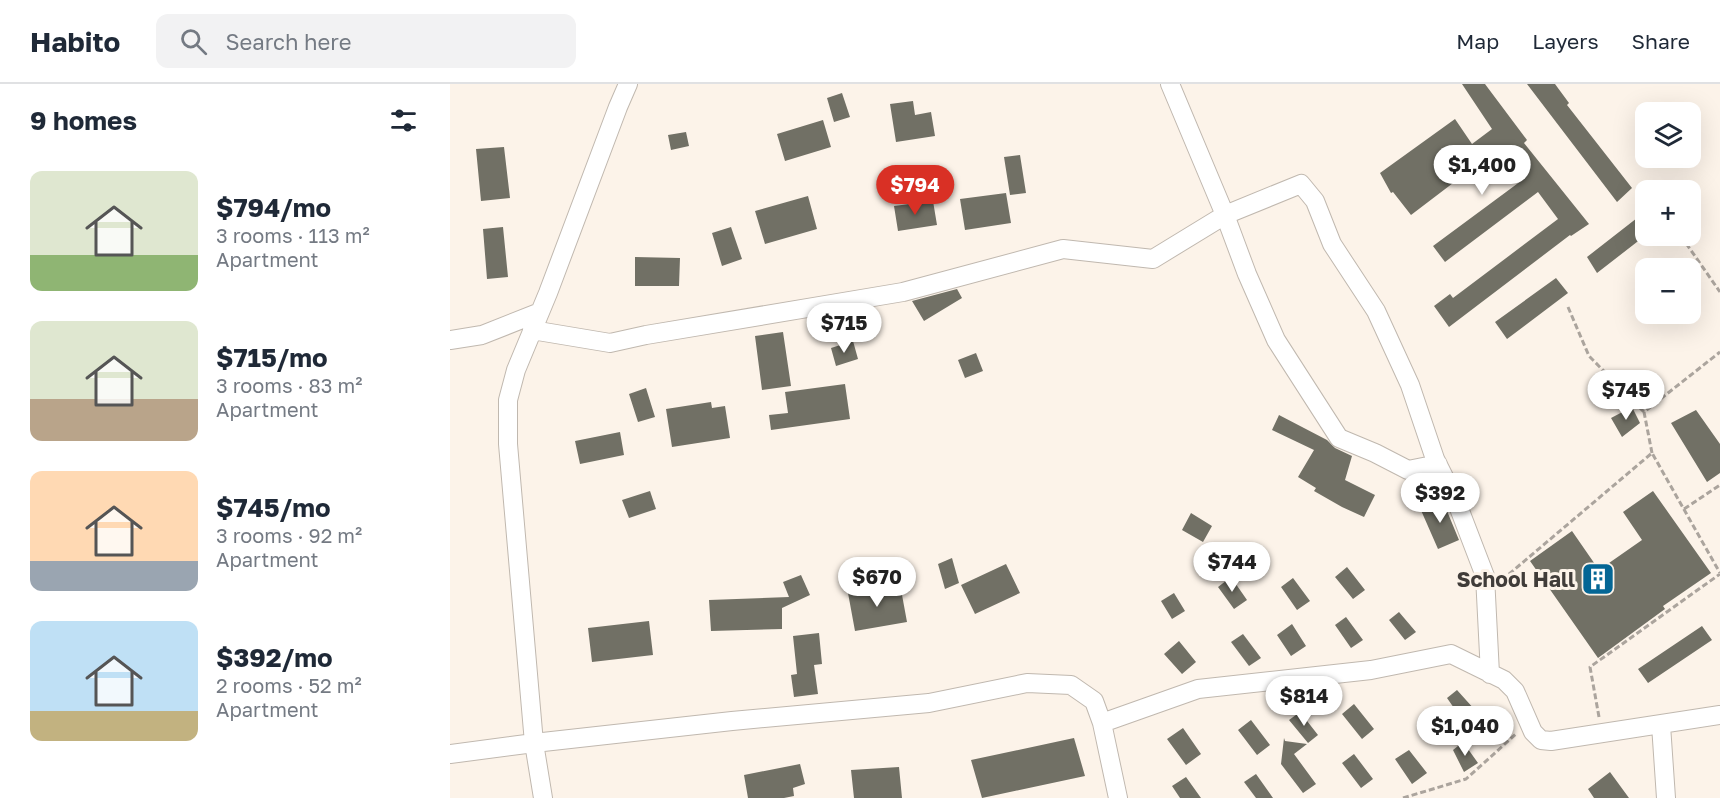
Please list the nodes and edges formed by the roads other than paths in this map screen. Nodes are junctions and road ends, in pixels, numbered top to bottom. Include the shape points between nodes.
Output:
1 (628, 84) edge
2 (1170, 84) edge
3 (1225, 215) junction
4 (540, 312) junction
5 (532, 330) junction
6 (450, 340) edge
7 (1438, 464) junction
8 (1490, 674) junction
9 (1720, 715) edge
10 (1102, 723) junction
11 (1661, 725) junction
12 (534, 743) junction
13 (450, 754) edge
14 (543, 798) edge
15 (1118, 798) edge
16 (1666, 798) edge

1 - 4 street
2 - 3 street
3 - 5 street via 1153,259 1063,249 903,292 610,343
3 - 7 street via 1276,340 1339,438 1408,470
3 - 7 street via 1301,184 1315,201 1332,244 1376,311 1410,385
4 - 5 street
4 - 6 street via 482,336
5 - 12 street via 508,400 508,444
7 - 8 street via 1485,576
8 - 10 street via 1451,654 1371,670 1198,689
8 - 11 street via 1504,680 1515,692 1533,732 1541,740
9 - 11 street
10 - 12 street via 1094,700 1071,685 1027,683 929,703
10 - 15 street
11 - 16 street
12 - 13 street
12 - 14 street

